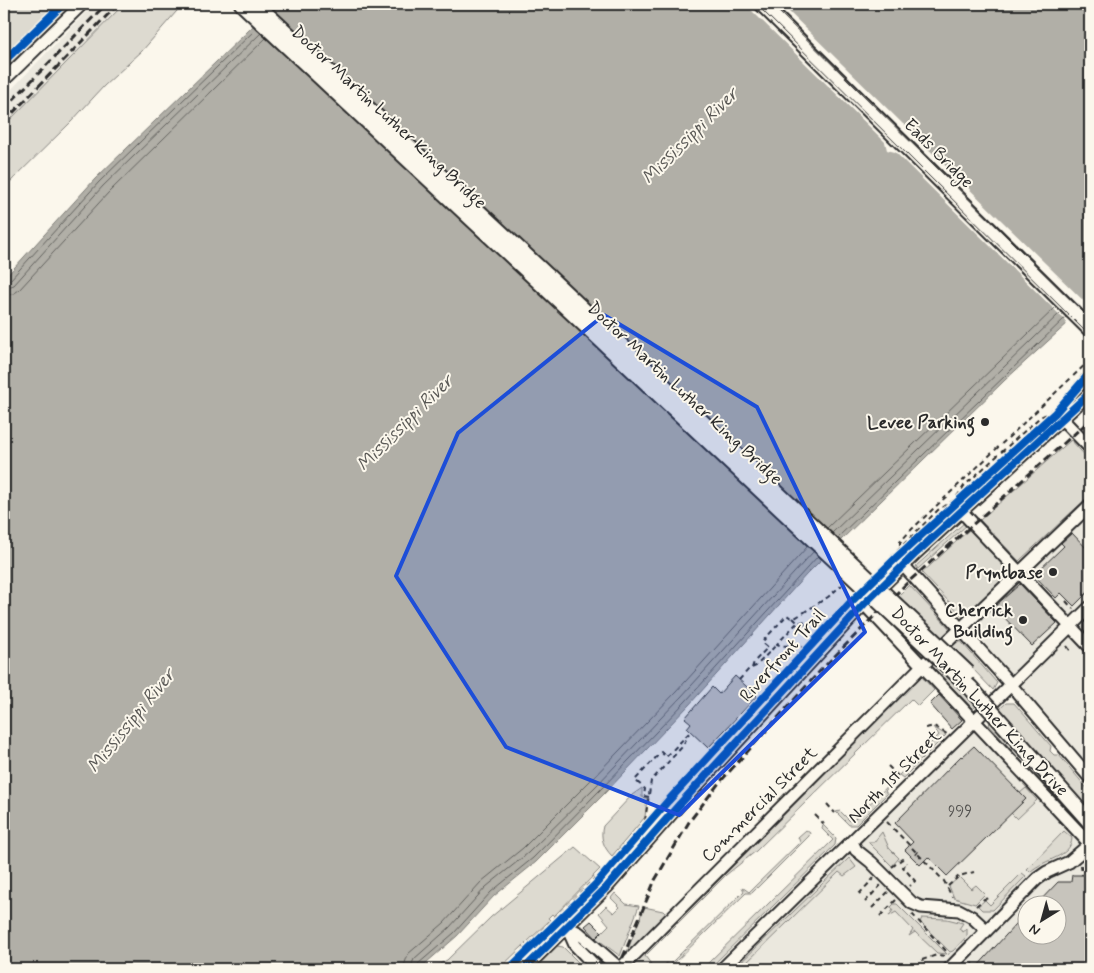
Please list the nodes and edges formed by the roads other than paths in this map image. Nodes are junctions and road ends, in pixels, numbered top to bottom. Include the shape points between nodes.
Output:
1 (82, 4) edge
2 (242, 4) edge
3 (256, 4) edge
4 (762, 4) edge
5 (4, 80) edge
6 (1090, 329) edge
7 (1090, 386) edge
8 (1090, 393) edge
9 (1079, 403) junction
10 (1063, 420) junction
11 (1090, 448) edge
12 (1090, 505) edge
13 (962, 512) junction
14 (903, 565) junction
15 (1020, 572) junction
16 (864, 604) junction
17 (1090, 607) edge
18 (1070, 626) junction
19 (962, 629) junction
20 (1090, 647) edge
21 (923, 665) junction
22 (1011, 685) junction
23 (976, 720) junction
24 (1090, 778) edge
25 (1090, 809) edge
26 (1090, 822) edge
27 (852, 842) junction
28 (1090, 844) edge
29 (567, 927) junction
30 (986, 930) junction
31 (524, 969) edge
32 (598, 969) edge
33 (620, 969) edge
34 (722, 969) edge
35 (949, 969) edge

1 - 5 street
2 - 26 main road, Doctor Martin Luther King Bridge, bridge via 959,676
3 - 25 main road, Doctor Martin Luther King Bridge, bridge via 955,659
4 - 6 main road, Eads Bridge
7 - 9 street
8 - 9 street
9 - 10 street
10 - 11 street
10 - 13 street
12 - 15 street, Commercial Street
13 - 14 street
13 - 15 street
14 - 16 street
14 - 19 street
15 - 18 street
15 - 19 street, Commercial Street
16 - 21 street, Doctor Martin Luther King Drive
16 - 29 street
17 - 18 street, North 1st Street
18 - 20 street
18 - 22 street, North 1st Street
19 - 21 street, Commercial Street
19 - 22 street
21 - 23 street, Doctor Martin Luther King Drive
21 - 33 street, Commercial Street
22 - 23 street, North 1st Street
22 - 24 street
23 - 27 street, North 1st Street
23 - 28 street, Doctor Martin Luther King Drive
27 - 30 street via 866,851 871,862 916,906 959,910 972,916
27 - 34 street, North 1st Street
28 - 30 street via 1069,862 1037,879
29 - 31 street
29 - 32 street via 574,945
29 - 33 street via 579,933
30 - 35 street

